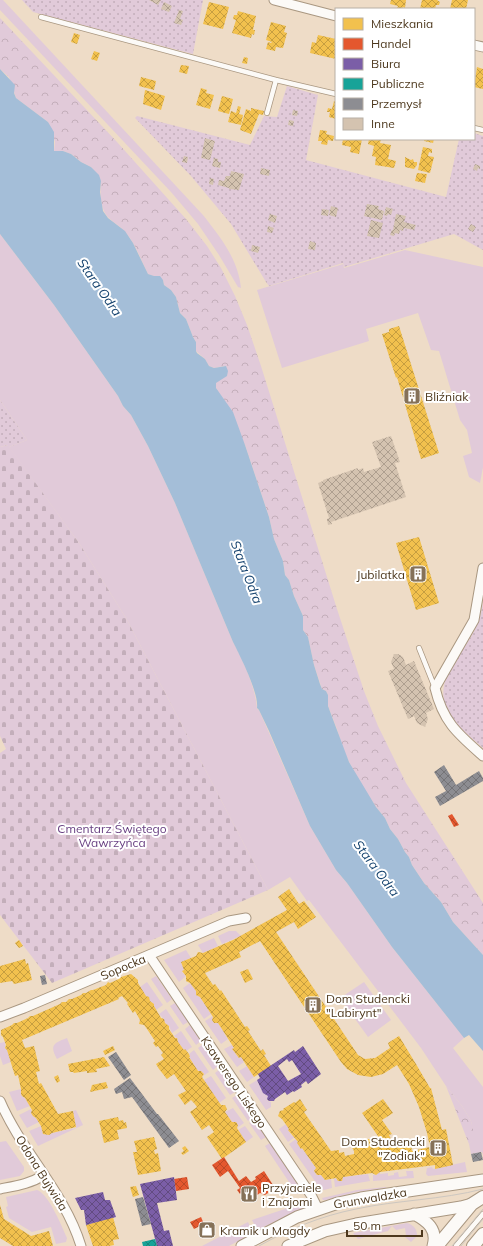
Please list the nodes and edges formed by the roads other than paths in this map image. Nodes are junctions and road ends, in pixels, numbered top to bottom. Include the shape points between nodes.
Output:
1 (274, 0) edge
2 (335, 16) edge
3 (41, 17) dead end
4 (276, 80) junction
5 (335, 94) edge
6 (267, 113) dead end
7 (483, 568) edge
8 (419, 648) dead end
9 (435, 688) junction
10 (483, 756) edge
11 (246, 918) dead end
12 (149, 956) junction
13 (0, 1017) edge
14 (1, 1107) edge
15 (44, 1176) junction
16 (483, 1180) edge
17 (0, 1189) edge
18 (483, 1197) edge
19 (472, 1204) junction
20 (318, 1209) junction
21 (414, 1214) junction
22 (483, 1214) edge
23 (483, 1234) edge
24 (81, 1246) edge
25 (242, 1246) edge
26 (288, 1246) edge
27 (433, 1246) edge
28 (437, 1246) edge
29 (456, 1246) edge
30 (474, 1246) edge

1 - 2 street
3 - 4 lane
4 - 5 lane
4 - 6 lane
7 - 9 street via 474,620
8 - 9 lane
9 - 10 street via 447,721
11 - 12 street, Sopocka via 229,921
12 - 13 street, Sopocka
12 - 20 street, Ksawerego Liskego
14 - 15 street, Odona Bujwida
15 - 17 street via 27,1184
15 - 24 street, Odona Bujwida via 72,1222
16 - 20 street, Grunwaldzka via 361,1198
18 - 19 main road, Grunwaldzka
19 - 21 street, Grunwaldzka
19 - 28 main road
20 - 25 street, Grunwaldzka via 280,1225
21 - 26 street, Grunwaldzka via 325,1231
21 - 27 street via 429,1223 435,1238
22 - 29 lane
23 - 30 main road

